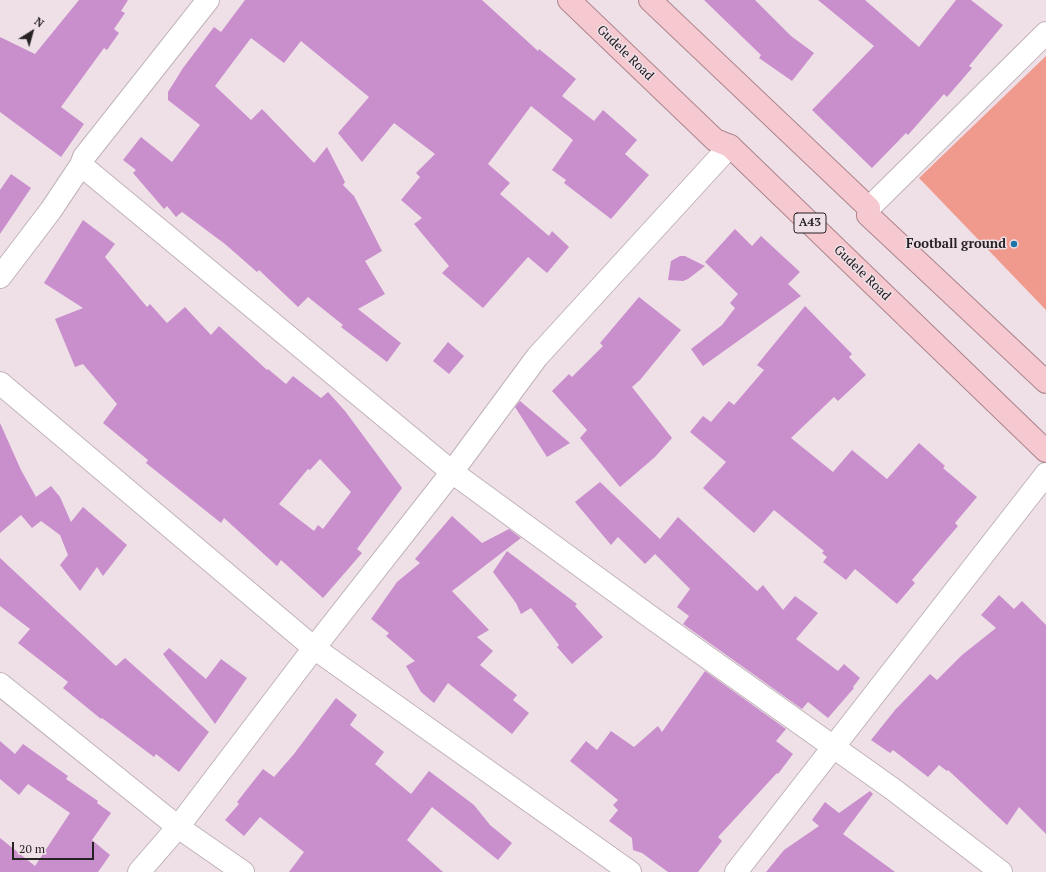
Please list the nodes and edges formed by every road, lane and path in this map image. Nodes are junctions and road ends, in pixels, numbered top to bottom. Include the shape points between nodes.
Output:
1 (208, 0) edge
2 (569, 0) edge
3 (650, 0) edge
4 (1046, 33) edge
5 (730, 146) junction
6 (81, 165) junction
7 (868, 208) junction
8 (0, 277) edge
9 (1046, 382) edge
10 (0, 383) edge
11 (1046, 451) edge
12 (452, 472) junction
13 (1046, 474) edge
14 (314, 648) junction
15 (0, 684) edge
16 (834, 747) junction
17 (178, 827) junction
18 (139, 872) edge
19 (243, 872) edge
20 (630, 872) edge
21 (736, 872) edge
22 (1001, 872) edge

1 - 6 street via 89,151
2 - 5 highway, Gudele Road / A43 via 715,140
3 - 7 highway
4 - 7 street
5 - 11 highway, Gudele Road / A43
5 - 12 street via 537,357
6 - 8 street
6 - 12 street
7 - 9 highway via 868,215
10 - 14 street
12 - 14 street
12 - 16 street
13 - 16 street
14 - 17 street
14 - 20 street
15 - 17 street
16 - 21 street
16 - 22 street
17 - 18 street
17 - 19 street

